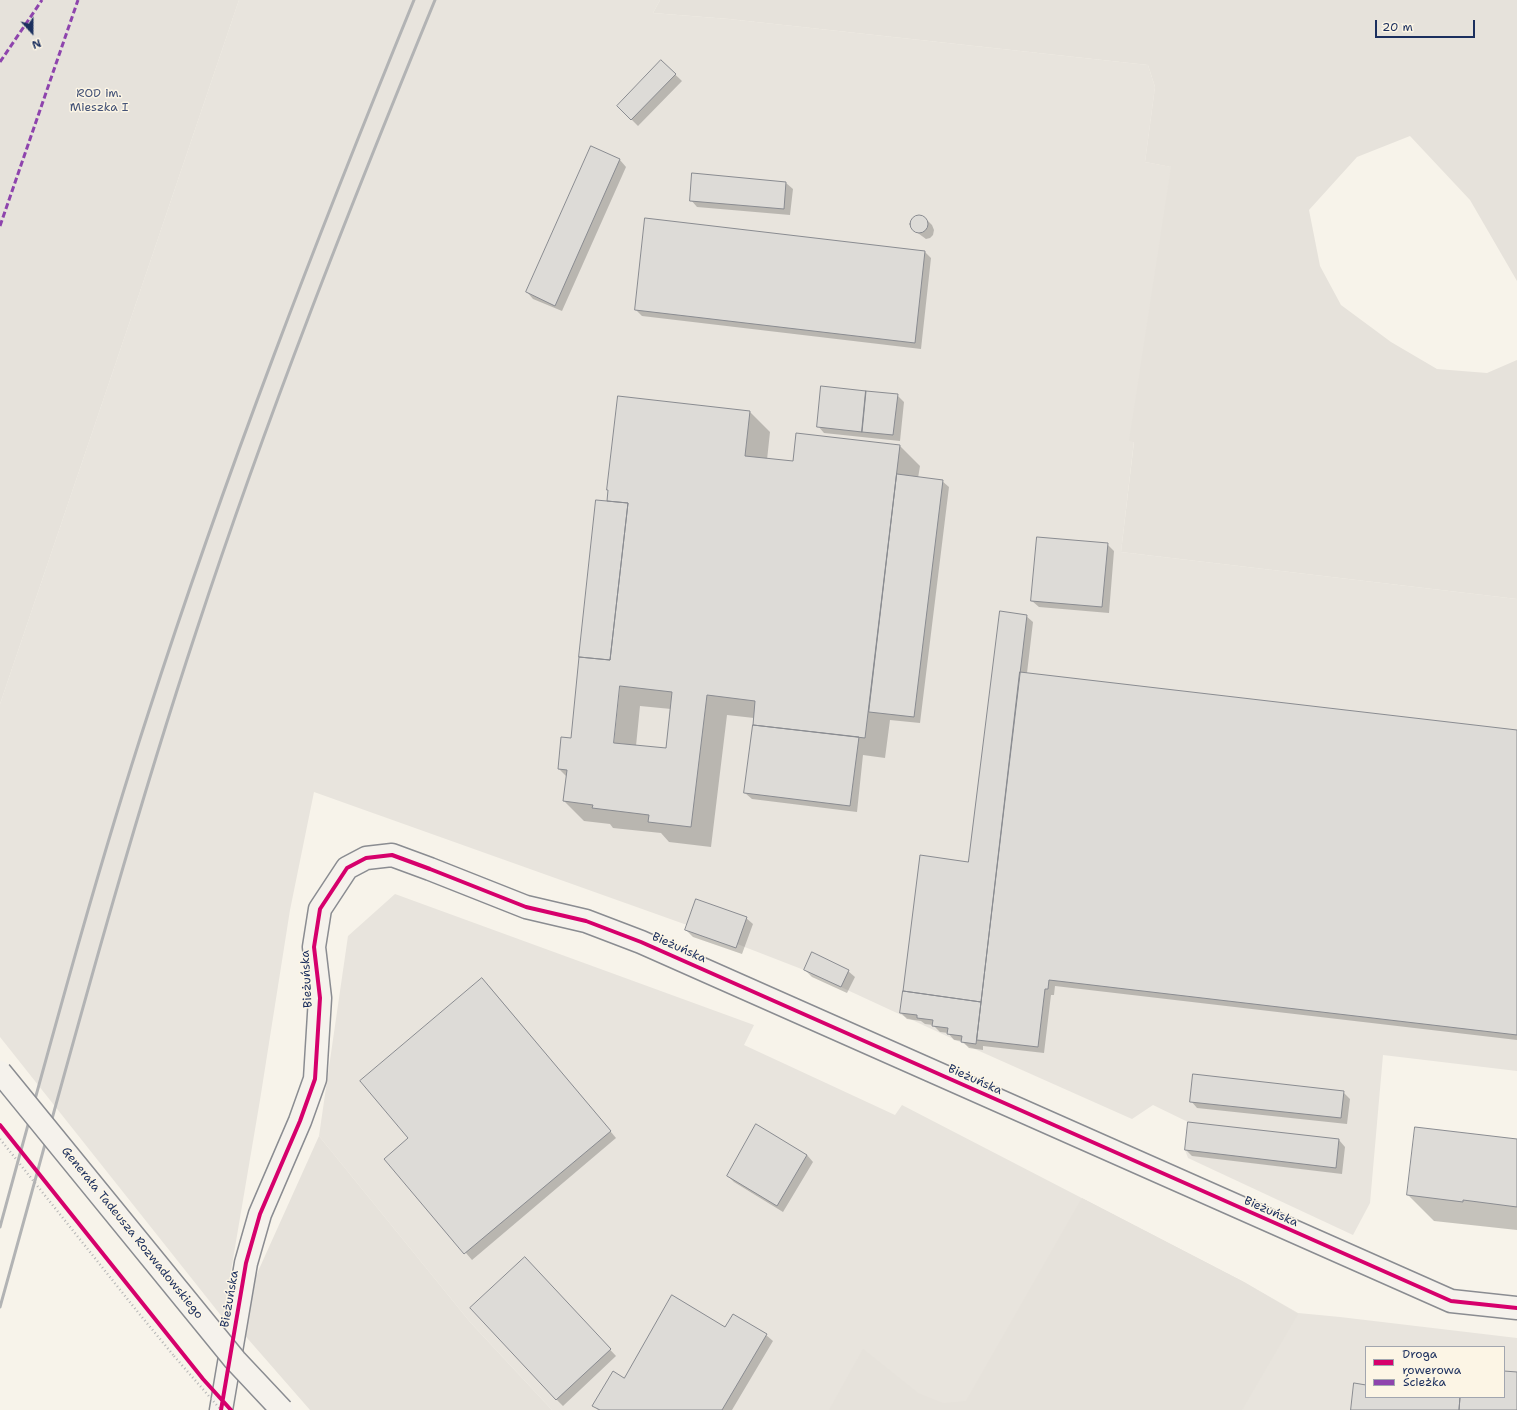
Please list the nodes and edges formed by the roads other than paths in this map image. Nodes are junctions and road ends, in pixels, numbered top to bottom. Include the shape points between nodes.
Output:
1 (0, 1072) edge
2 (1517, 1308) edge
3 (221, 1410) edge
4 (282, 1410) edge

1 - 4 street, Generała Tadeusza Rozwadowskiego, bridge via 235,1360
2 - 3 street, Bieżuńska via 1451,1301 641,942 586,921 526,907 392,855 366,858 347,868 320,909 314,947 320,998 315,1079 300,1122 260,1214 246,1263

